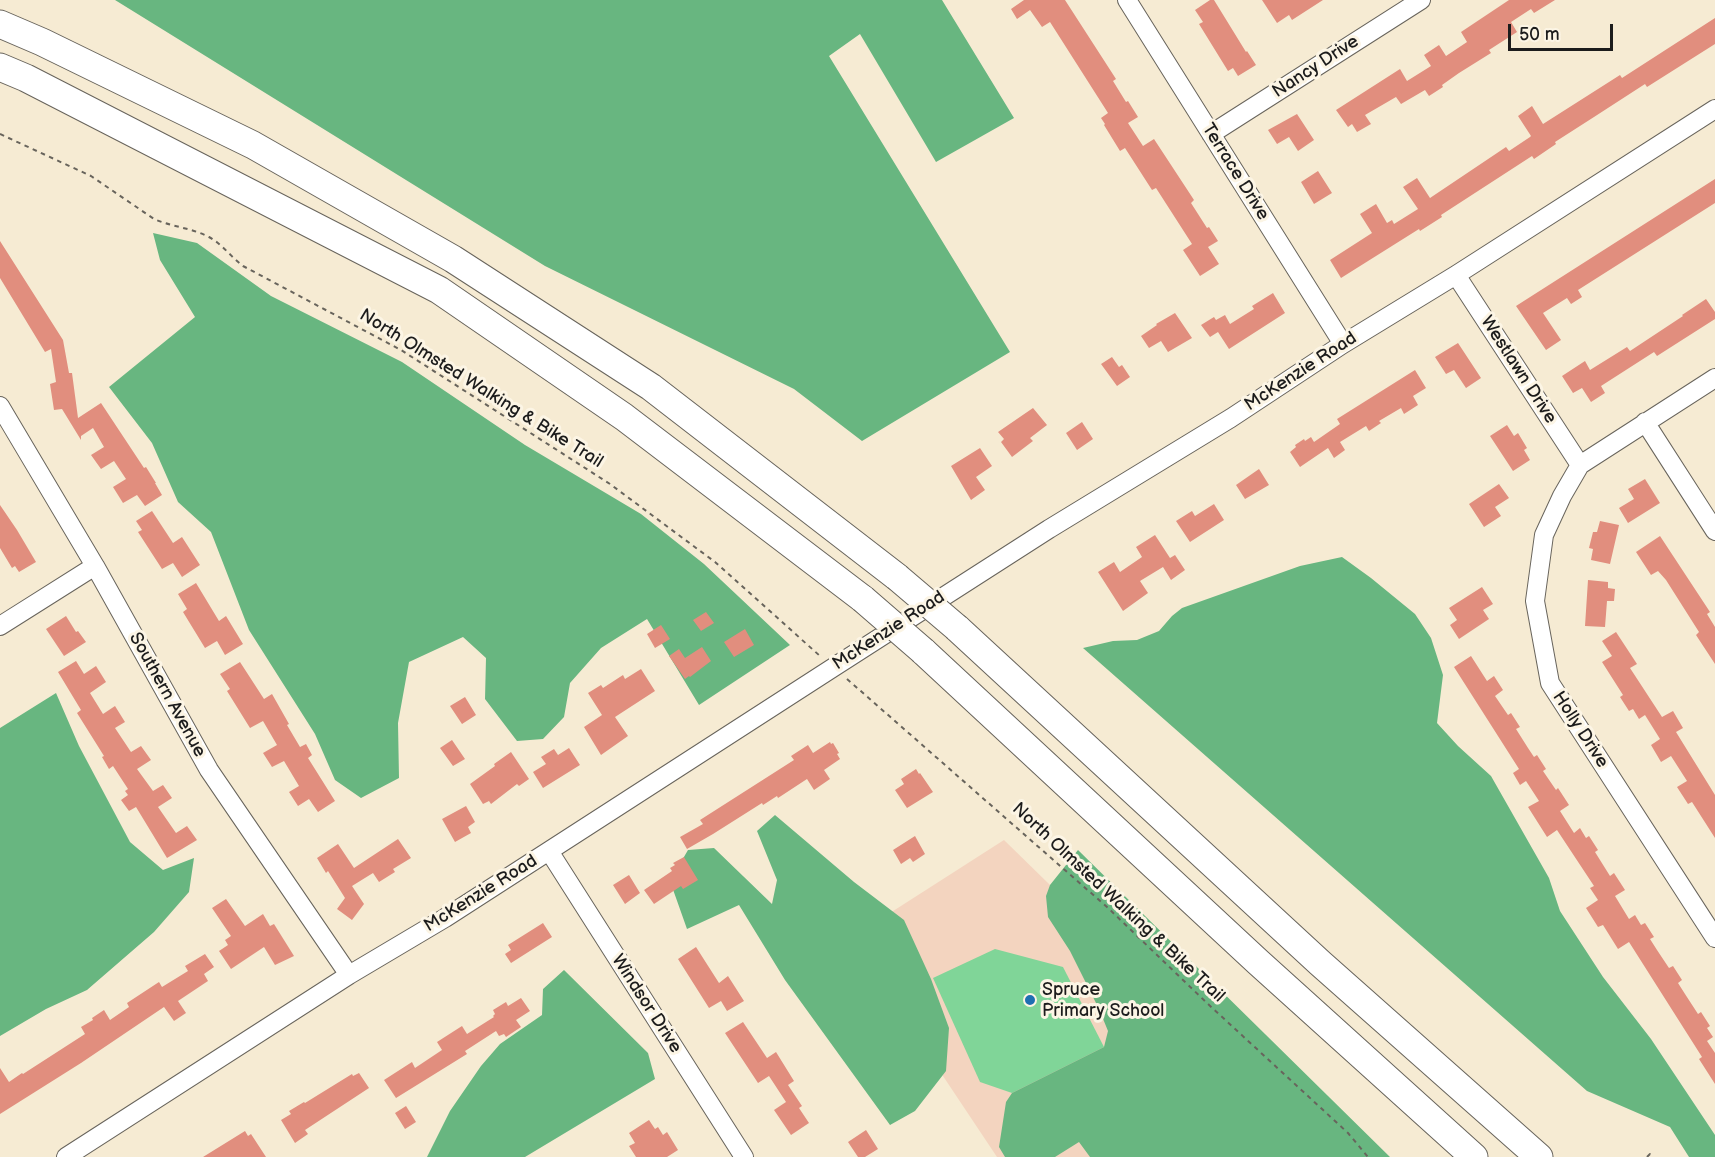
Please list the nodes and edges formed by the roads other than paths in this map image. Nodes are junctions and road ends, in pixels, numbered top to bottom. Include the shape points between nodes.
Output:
1 (1126, 0) edge
2 (1421, 0) edge
3 (0, 24) edge
4 (0, 67) edge
5 (1715, 109) edge
6 (1211, 134) junction
7 (1456, 275) junction
8 (1343, 344) junction
9 (1715, 378) edge
10 (0, 406) edge
11 (1645, 422) junction
12 (1580, 465) junction
13 (1715, 531) edge
14 (95, 566) junction
15 (0, 626) edge
16 (549, 851) junction
17 (1715, 938) edge
18 (349, 975) junction
19 (66, 1157) edge
20 (744, 1157) edge
21 (1474, 1157) edge
22 (1539, 1157) edge

1 - 6 street, Terrace Drive
2 - 6 street, Nancy Drive
3 - 22 highway, bridge via 253,145 453,259 651,387 957,628 1320,963
4 - 21 highway, bridge via 439,290 624,417 863,599 923,651
5 - 7 street, McKenzie Road
6 - 8 street, Terrace Drive
7 - 8 street, McKenzie Road
7 - 12 street, Westlawn Drive
8 - 16 street, McKenzie Road
9 - 11 street
10 - 14 street, Southern Avenue
11 - 12 street
11 - 13 street
12 - 17 street, Holly Drive via 1544,535 1535,601 1550,683
14 - 15 street
14 - 18 street, Southern Avenue via 209,770
16 - 18 street, McKenzie Road
16 - 20 street, Windsor Drive
18 - 19 street, McKenzie Road

